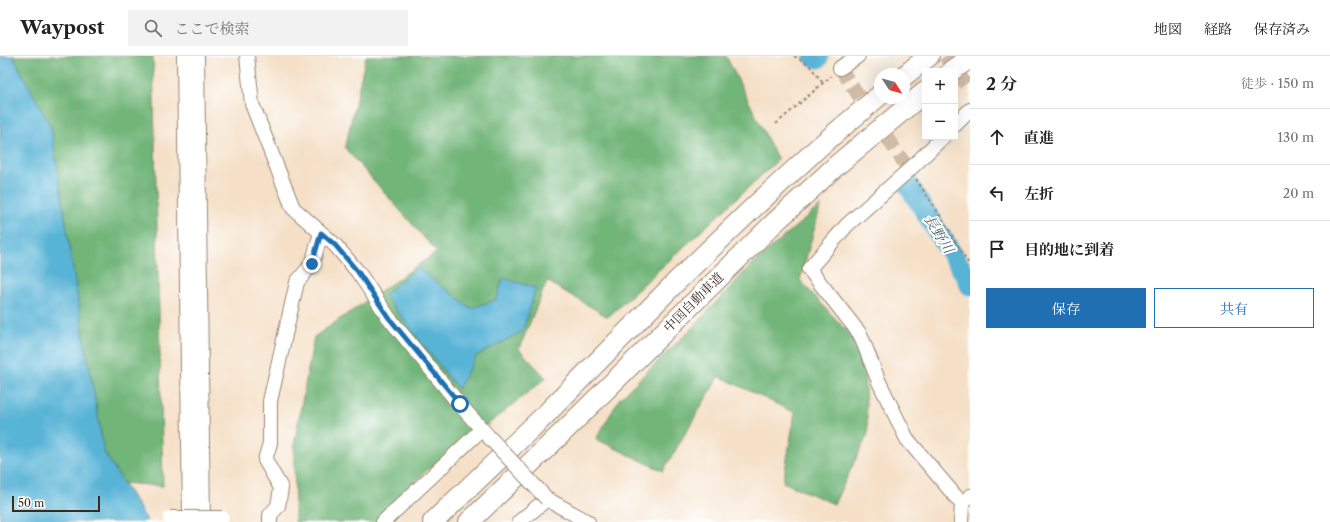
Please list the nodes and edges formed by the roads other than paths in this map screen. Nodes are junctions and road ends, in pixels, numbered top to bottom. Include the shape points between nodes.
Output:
1 (184, 56) edge
2 (197, 56) edge
3 (247, 56) edge
4 (858, 56) edge
5 (929, 56) edge
6 (970, 58) edge
7 (840, 68) road end
8 (955, 68) edge
9 (910, 71) edge
10 (922, 94) edge
11 (874, 100) edge
12 (970, 110) edge
13 (958, 122) edge
14 (939, 140) edge
15 (321, 233) junction
16 (485, 432) junction
17 (547, 499) junction
18 (966, 500) edge
19 (165, 520) edge
20 (224, 520) edge
21 (190, 522) edge
22 (203, 522) edge
23 (270, 522) edge
24 (383, 522) edge
25 (433, 522) edge
26 (469, 522) edge
27 (519, 522) edge
28 (588, 522) edge
29 (960, 522) edge

1 - 21 street
2 - 22 street
3 - 15 street via 252,104 293,208
4 - 7 street
5 - 9 highway
6 - 8 highway
10 - 26 highway, 中国自動車道 via 837,165 772,224
11 - 25 highway, 中国自動車道 via 755,206 544,416
12 - 13 street
14 - 18 street via 847,225 809,269 860,334 879,382 907,439
15 - 16 street via 358,272 389,318
15 - 23 street via 312,264 297,282 270,401 270,443 265,460 281,488 278,506 270,515
16 - 17 street, bridge
16 - 24 street
17 - 27 street
17 - 28 street
18 - 29 street
19 - 20 street, bridge

